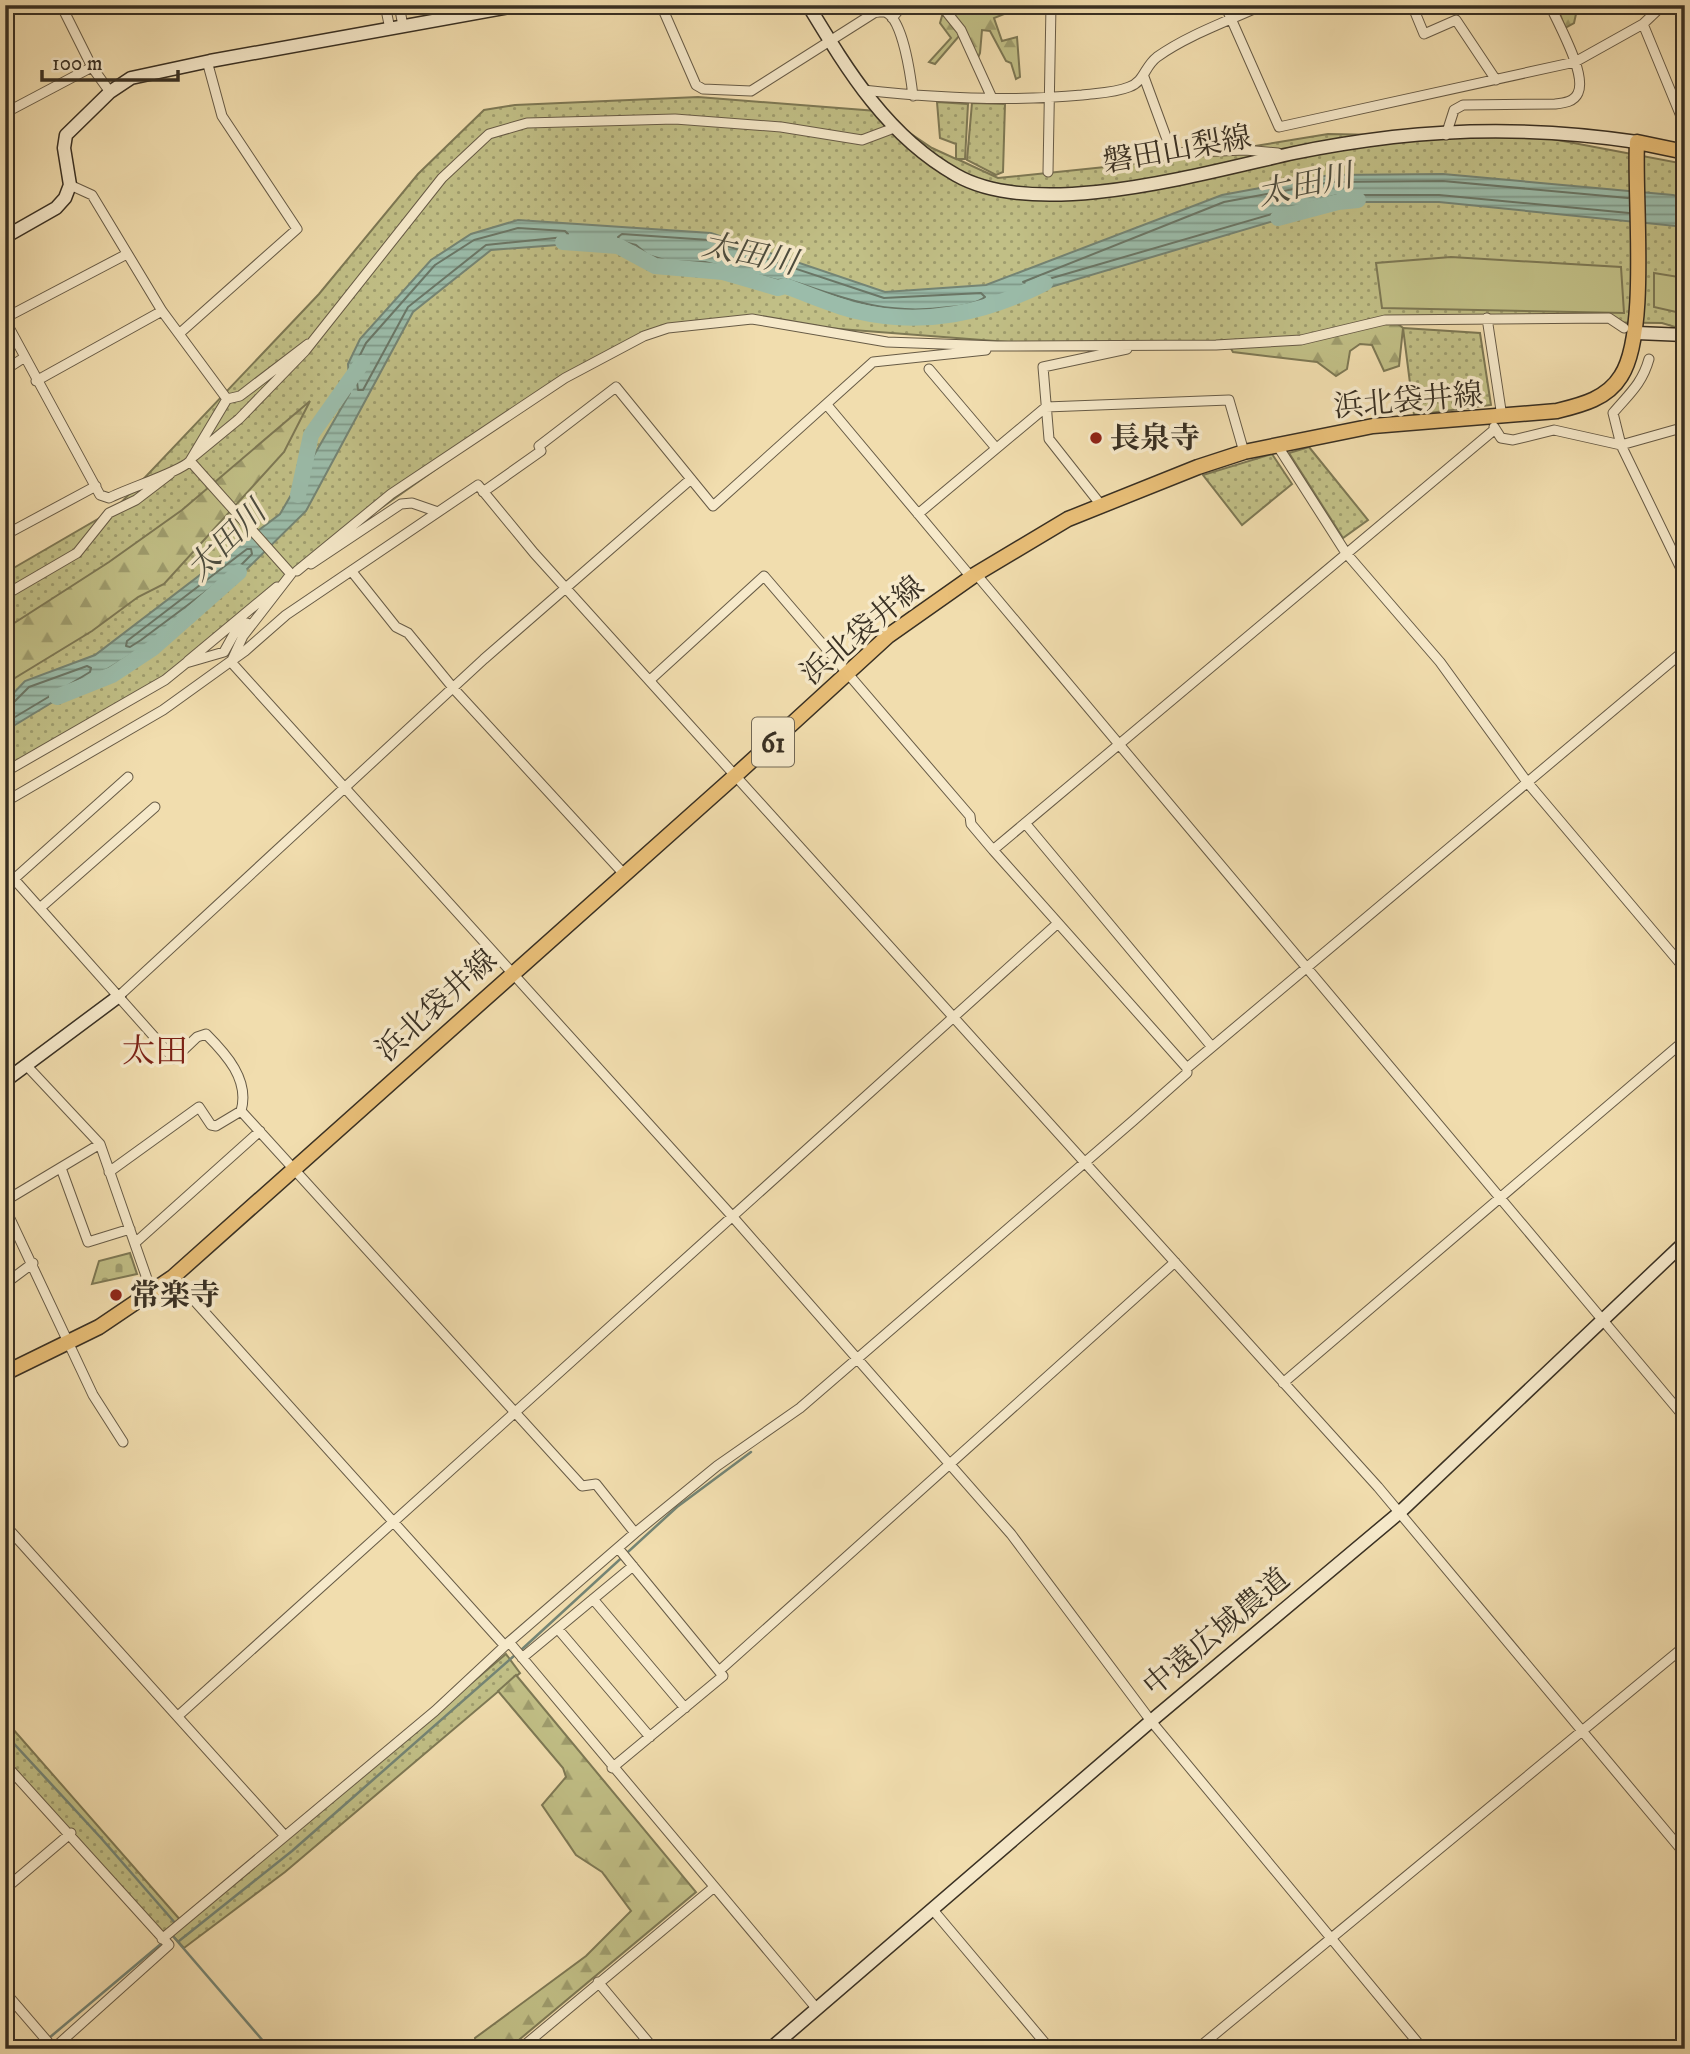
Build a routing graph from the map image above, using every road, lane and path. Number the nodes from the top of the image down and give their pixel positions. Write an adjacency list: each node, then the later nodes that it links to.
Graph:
1 (61, 5): 23 (street)
2 (385, 5): 19 (street)
3 (399, 5): 19 (street)
4 (521, 5): 15 (street)
5 (661, 5): 20 (street)
6 (808, 5): 20 (street, 磐田山梨線)
7 (903, 5): 16 (street)
8 (941, 5): 29 (street)
9 (1051, 5): 30 (street)
10 (1225, 5): 17 (street)
11 (1262, 5): 17 (street)
12 (1412, 5): 25 (street)
13 (1550, 5): 22 (street)
14 (1664, 5): 18 (street)
15 (450, 11): 19 (street)
16 (892, 18): 20 (street); 28 (street)
17 (1231, 20): 24 (street); 25 (street)
18 (1643, 24): 22 (street); 32 (street)
19 (397, 27): 21 (street)
20 (829, 40): 26 (street, 磐田山梨線)
21 (207, 61): 27 (street); 46 (street)
22 (1575, 62): 25 (street); 34 (street)
23 (92, 66): 27 (street); 31 (street)
24 (1144, 77): 30 (street); 37 (street)
25 (1496, 80)
26 (862, 90): 28 (street); 33 (street, 磐田山梨線)
27 (110, 92): 39 (street)
28 (913, 96): 29 (street)
29 (992, 98): 30 (street)
30 (1050, 98): 38 (street)
31 (5, 113)
32 (1685, 126)
33 (894, 128): 37 (street, 磐田山梨線); 48 (street)
34 (1446, 135): 35 (street, 磐田山梨線); 37 (street, 磐田山梨線)
35 (1636, 150): 36 (main road); 45 (main road, 浜北袋井線 / 61)
36 (1685, 152)
37 (1291, 154)
38 (1048, 172)
39 (70, 185): 40 (street); 41 (street)
40 (5, 237)
41 (127, 254): 42 (street); 44 (street)
42 (162, 310): 46 (street); 55 (street)
43 (1487, 318): 45 (street); 49 (street); 59 (street)
44 (5, 319): 51 (street)
45 (1632, 326): 47 (street); 59 (main road, 浜北袋井線 / 61)
46 (180, 333): 56 (street)
47 (1685, 335)
48 (313, 341): 56 (street); 65 (street)
49 (1146, 345): 50 (street); 58 (street)
50 (998, 346): 57 (street); 76 (street)
51 (24, 357): 54 (street); 55 (street)
52 (1649, 359): 62 (street)
53 (929, 369): 63 (street)
54 (5, 370)
55 (36, 381): 68 (street)
56 (227, 399): 65 (street)
57 (827, 405): 67 (street); 72 (street)
58 (1046, 407): 63 (street); 64 (street); 70 (street)
59 (1497, 422): 61 (main road, 浜北袋井線 / 61); 62 (street); 74 (street)
60 (1685, 427): 62 (street)
61 (1277, 445): 64 (main road, 浜北袋井線 / 61); 74 (street)
62 (1621, 445): 78 (street)
63 (996, 449): 72 (street)
64 (1244, 452): 70 (main road, 浜北袋井線 / 61)
65 (193, 461): 66 (street); 76 (street)
66 (171, 473): 68 (street); 80 (street)
67 (691, 479): 69 (street); 79 (street)
68 (96, 486): 73 (street)
69 (483, 492): 71 (street); 79 (street)
70 (1101, 505): 77 (main road, 浜北袋井線 / 61)
71 (438, 512): 75 (street); 76 (street)
72 (918, 514): 77 (street)
73 (5, 535)
74 (1346, 553): 88 (street); 92 (street)
75 (353, 573): 83 (street); 87 (street)
76 (290, 574): 81 (street); 84 (street)
77 (973, 576): 85 (main road, 浜北袋井線 / 61); 88 (street)
78 (1685, 577)
79 (568, 588): 86 (street); 87 (street)
80 (5, 596)
81 (267, 606): 83 (street); 84 (street)
82 (1685, 650): 92 (street)
83 (231, 662): 93 (street); 94 (street)
84 (186, 663): 89 (street)
85 (848, 673): 86 (street); 90 (main road, 浜北袋井線 / 61); 97 (street)
86 (650, 680): 90 (street)
87 (454, 689): 93 (street); 99 (street)
88 (1119, 744): 96 (street); 103 (street)
89 (5, 772)
90 (736, 775): 99 (main road, 浜北袋井線 / 61); 107 (street)
91 (128, 777): 100 (street)
92 (1527, 782): 103 (street); 104 (street)
93 (344, 788): 105 (street); 106 (street)
94 (5, 802)
95 (155, 807): 101 (street)
96 (1025, 823): 97 (street); 109 (street)
97 (993, 850): 102 (street)
98 (5, 869): 100 (street)
99 (623, 873): 105 (main road, 浜北袋井線 / 61)
100 (14, 879): 101 (street)
101 (40, 908): 106 (street)
102 (1058, 923): 107 (street); 111 (street)
103 (1308, 968): 109 (street); 120 (street)
104 (1685, 969)
105 (511, 973): 118 (main road, 浜北袋井線 / 61); 123 (street)
106 (119, 996): 110 (street); 113 (street)
107 (954, 1017): 116 (street); 123 (street)
108 (1685, 1040): 120 (street)
109 (1212, 1047): 111 (street)
110 (26, 1065): 112 (street); 115 (street)
111 (1186, 1068): 116 (street)
112 (5, 1081)
113 (241, 1111): 114 (street); 119 (street)
114 (260, 1131): 118 (street); 126 (street)
115 (100, 1144): 117 (street); 119 (street)
116 (1084, 1160): 127 (street); 134 (street)
117 (61, 1168): 121 (street); 124 (street)
118 (293, 1169): 129 (main road, 浜北袋井線 / 61); 137 (street)
119 (109, 1172): 124 (street)
120 (1499, 1196): 132 (street); 136 (street)
121 (5, 1201)
122 (5, 1208): 128 (street)
123 (732, 1216): 134 (street); 137 (street)
124 (130, 1229): 126 (street)
125 (1685, 1242): 132 (street, 中遠広域農道)
126 (135, 1243): 131 (street)
127 (1174, 1262): 136 (street); 140 (street)
128 (33, 1263): 130 (street); 133 (street)
129 (173, 1277): 131 (main road, 浜北袋井線 / 61); 142 (street)
130 (5, 1284)
131 (152, 1293): 133 (main road, 浜北袋井線 / 61)
132 (1602, 1321): 138 (street); 141 (street, 中遠広域農道)
133 (69, 1341): 135 (main road, 浜北袋井線 / 61); 139 (street)
134 (856, 1359): 140 (street); 144 (street)
135 (5, 1373)
136 (1283, 1383): 141 (street)
137 (515, 1413): 142 (street); 144 (street)
138 (1685, 1418)
139 (123, 1442)
140 (950, 1464): 153 (street); 156 (street)
141 (1399, 1513): 156 (street, 中遠広域農道); 157 (street)
142 (392, 1522): 149 (street); 155 (street)
143 (5, 1525): 155 (street)
144 (635, 1532): 145 (street)
145 (618, 1548): 146 (street); 149 (street)
146 (633, 1566): 147 (street); 153 (street)
147 (593, 1600): 148 (street); 154 (street)
148 (558, 1629): 151 (street); 158 (street)
149 (507, 1644): 151 (street); 162 (street)
150 (1681, 1649): 152 (street); 157 (street)
151 (522, 1658): 160 (street)
152 (1685, 1660)
153 (719, 1671): 154 (street)
154 (685, 1708): 158 (street)
155 (178, 1716): 162 (street)
156 (1151, 1720): 166 (street, 中遠広域農道); 167 (street)
157 (1581, 1733): 163 (street); 167 (street)
158 (650, 1737): 160 (street)
159 (5, 1764): 161 (street)
160 (612, 1768): 164 (street)
161 (71, 1833): 165 (street); 168 (street)
162 (285, 1836): 168 (street)
163 (1685, 1854)
164 (713, 1888): 169 (street); 171 (street)
165 (5, 1889)
166 (933, 1910): 171 (street, 中遠広域農道); 176 (street)
167 (1330, 1936): 177 (street); 178 (street)
168 (162, 1939): 172 (street)
169 (598, 1982): 173 (street); 174 (street)
170 (5, 1992): 172 (street)
171 (817, 2009): 175 (street, 中遠広域農道)
172 (53, 2049)
173 (520, 2049)
174 (654, 2049)
175 (770, 2049)
176 (1050, 2049)
177 (1197, 2049)
178 (1423, 2049)

